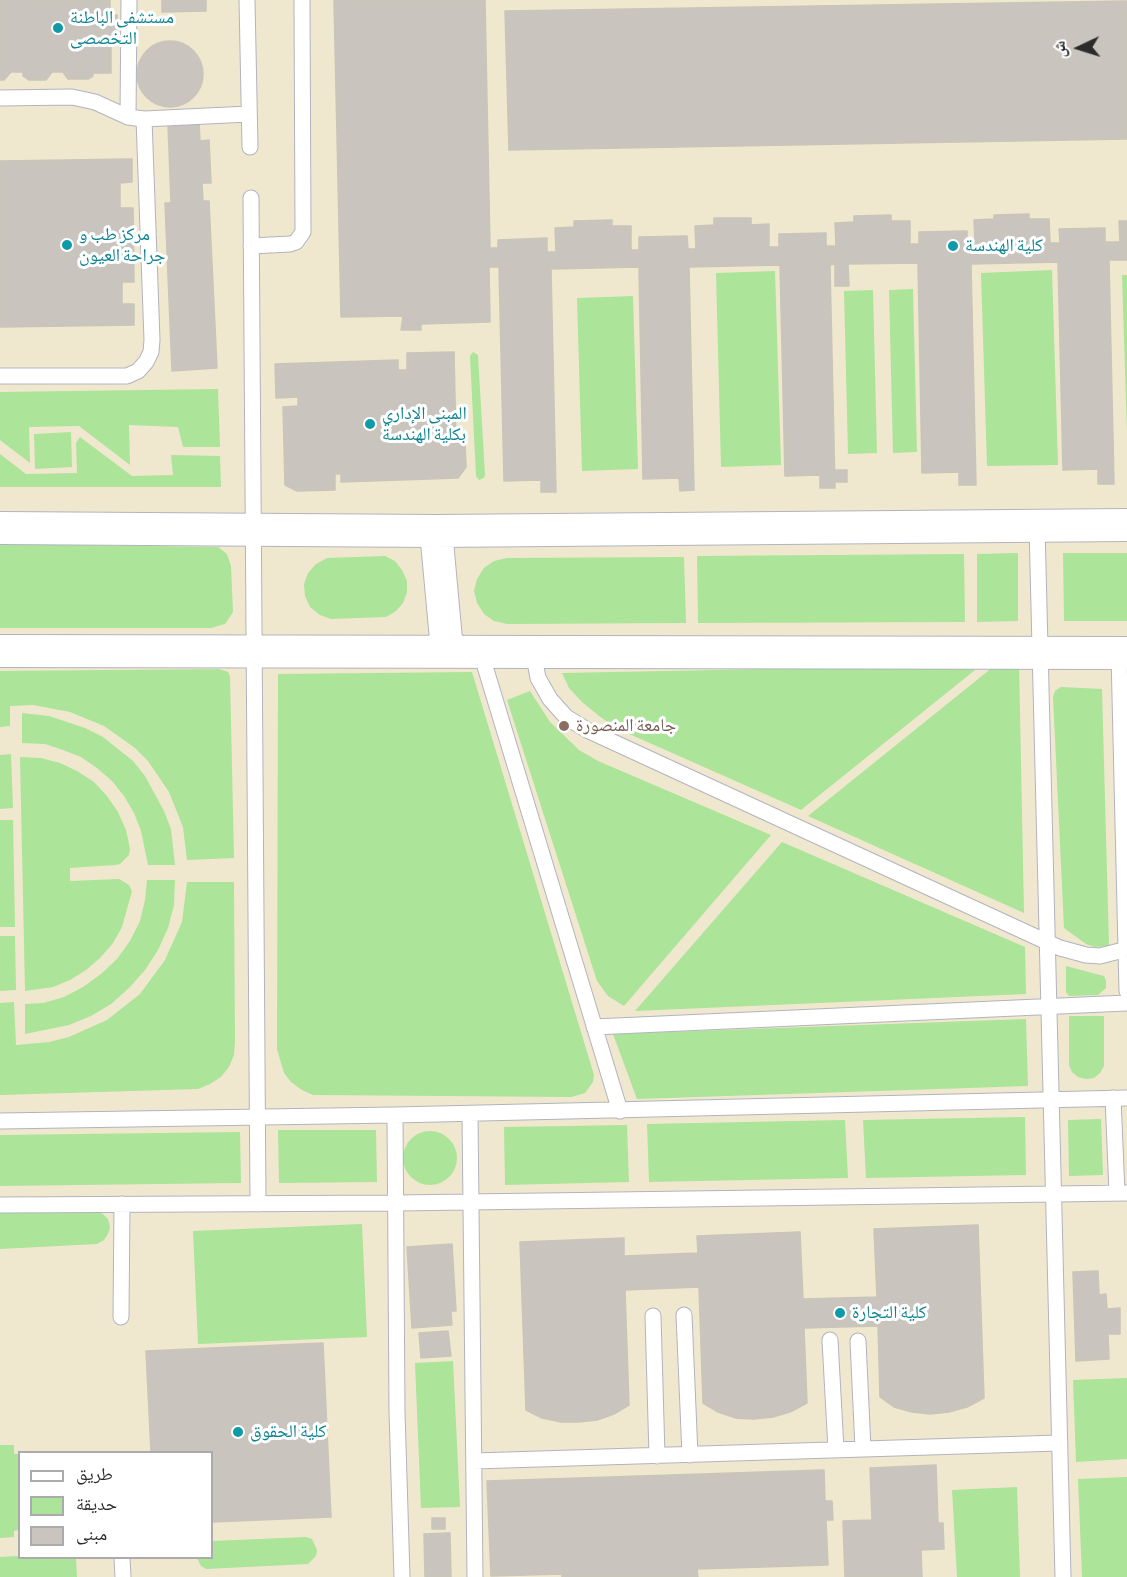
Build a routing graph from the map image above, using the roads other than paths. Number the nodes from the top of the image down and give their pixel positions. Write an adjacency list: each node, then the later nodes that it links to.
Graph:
1 (129, 0): 6 (lane)
2 (247, 0): 5 (lane)
3 (302, 0): 9 (lane)
4 (0, 98): 6 (lane)
5 (249, 114): 6 (lane); 7 (lane)
6 (136, 118): 10 (lane)
7 (250, 147)
8 (251, 198): 9 (lane)
9 (251, 246): 14 (lane)
10 (0, 376)
11 (1127, 525): 12 (street)
12 (1037, 526): 15 (street); 21 (lane)
13 (0, 528): 14 (street)
14 (253, 530): 15 (street); 16 (lane)
15 (436, 531): 17 (street)
16 (254, 650): 17 (street); 19 (street); 34 (lane)
17 (447, 650): 18 (street)
18 (480, 650): 20 (street); 28 (lane)
19 (0, 651)
20 (533, 651): 21 (street); 23 (lane)
21 (1042, 653): 22 (street); 23 (lane)
22 (1123, 653): 24 (lane)
23 (1048, 942): 24 (lane); 27 (lane)
24 (1126, 949): 25 (lane)
25 (1127, 991)
26 (1127, 1003): 27 (lane)
27 (1048, 1007): 28 (lane); 30 (lane)
28 (594, 1027): 31 (lane)
29 (1120, 1098): 30 (lane); 37 (lane)
30 (1051, 1100): 31 (lane); 36 (lane)
31 (620, 1111): 32 (lane)
32 (470, 1114): 33 (lane); 38 (lane)
33 (395, 1115): 34 (lane); 39 (lane)
34 (258, 1117): 35 (lane); 41 (lane)
35 (0, 1121)
36 (1053, 1193): 37 (lane); 38 (lane); 48 (lane)
37 (1122, 1193)
38 (471, 1202): 39 (lane); 53 (lane)
39 (396, 1203): 41 (lane); 56 (lane)
40 (122, 1204): 41 (lane); 42 (lane); 45 (lane)
41 (258, 1204)
42 (0, 1205)
43 (684, 1315): 51 (lane)
44 (653, 1316): 52 (lane)
45 (121, 1317)
46 (830, 1340): 50 (lane)
47 (858, 1341): 49 (lane)
48 (1059, 1443): 49 (lane); 58 (lane)
49 (863, 1449): 50 (lane)
50 (836, 1450): 51 (lane)
51 (690, 1455): 52 (lane)
52 (657, 1456): 53 (lane)
53 (474, 1461): 57 (lane)
54 (122, 1559): 55 (lane)
55 (123, 1577)
56 (402, 1577)
57 (475, 1577)
58 (1062, 1577)

